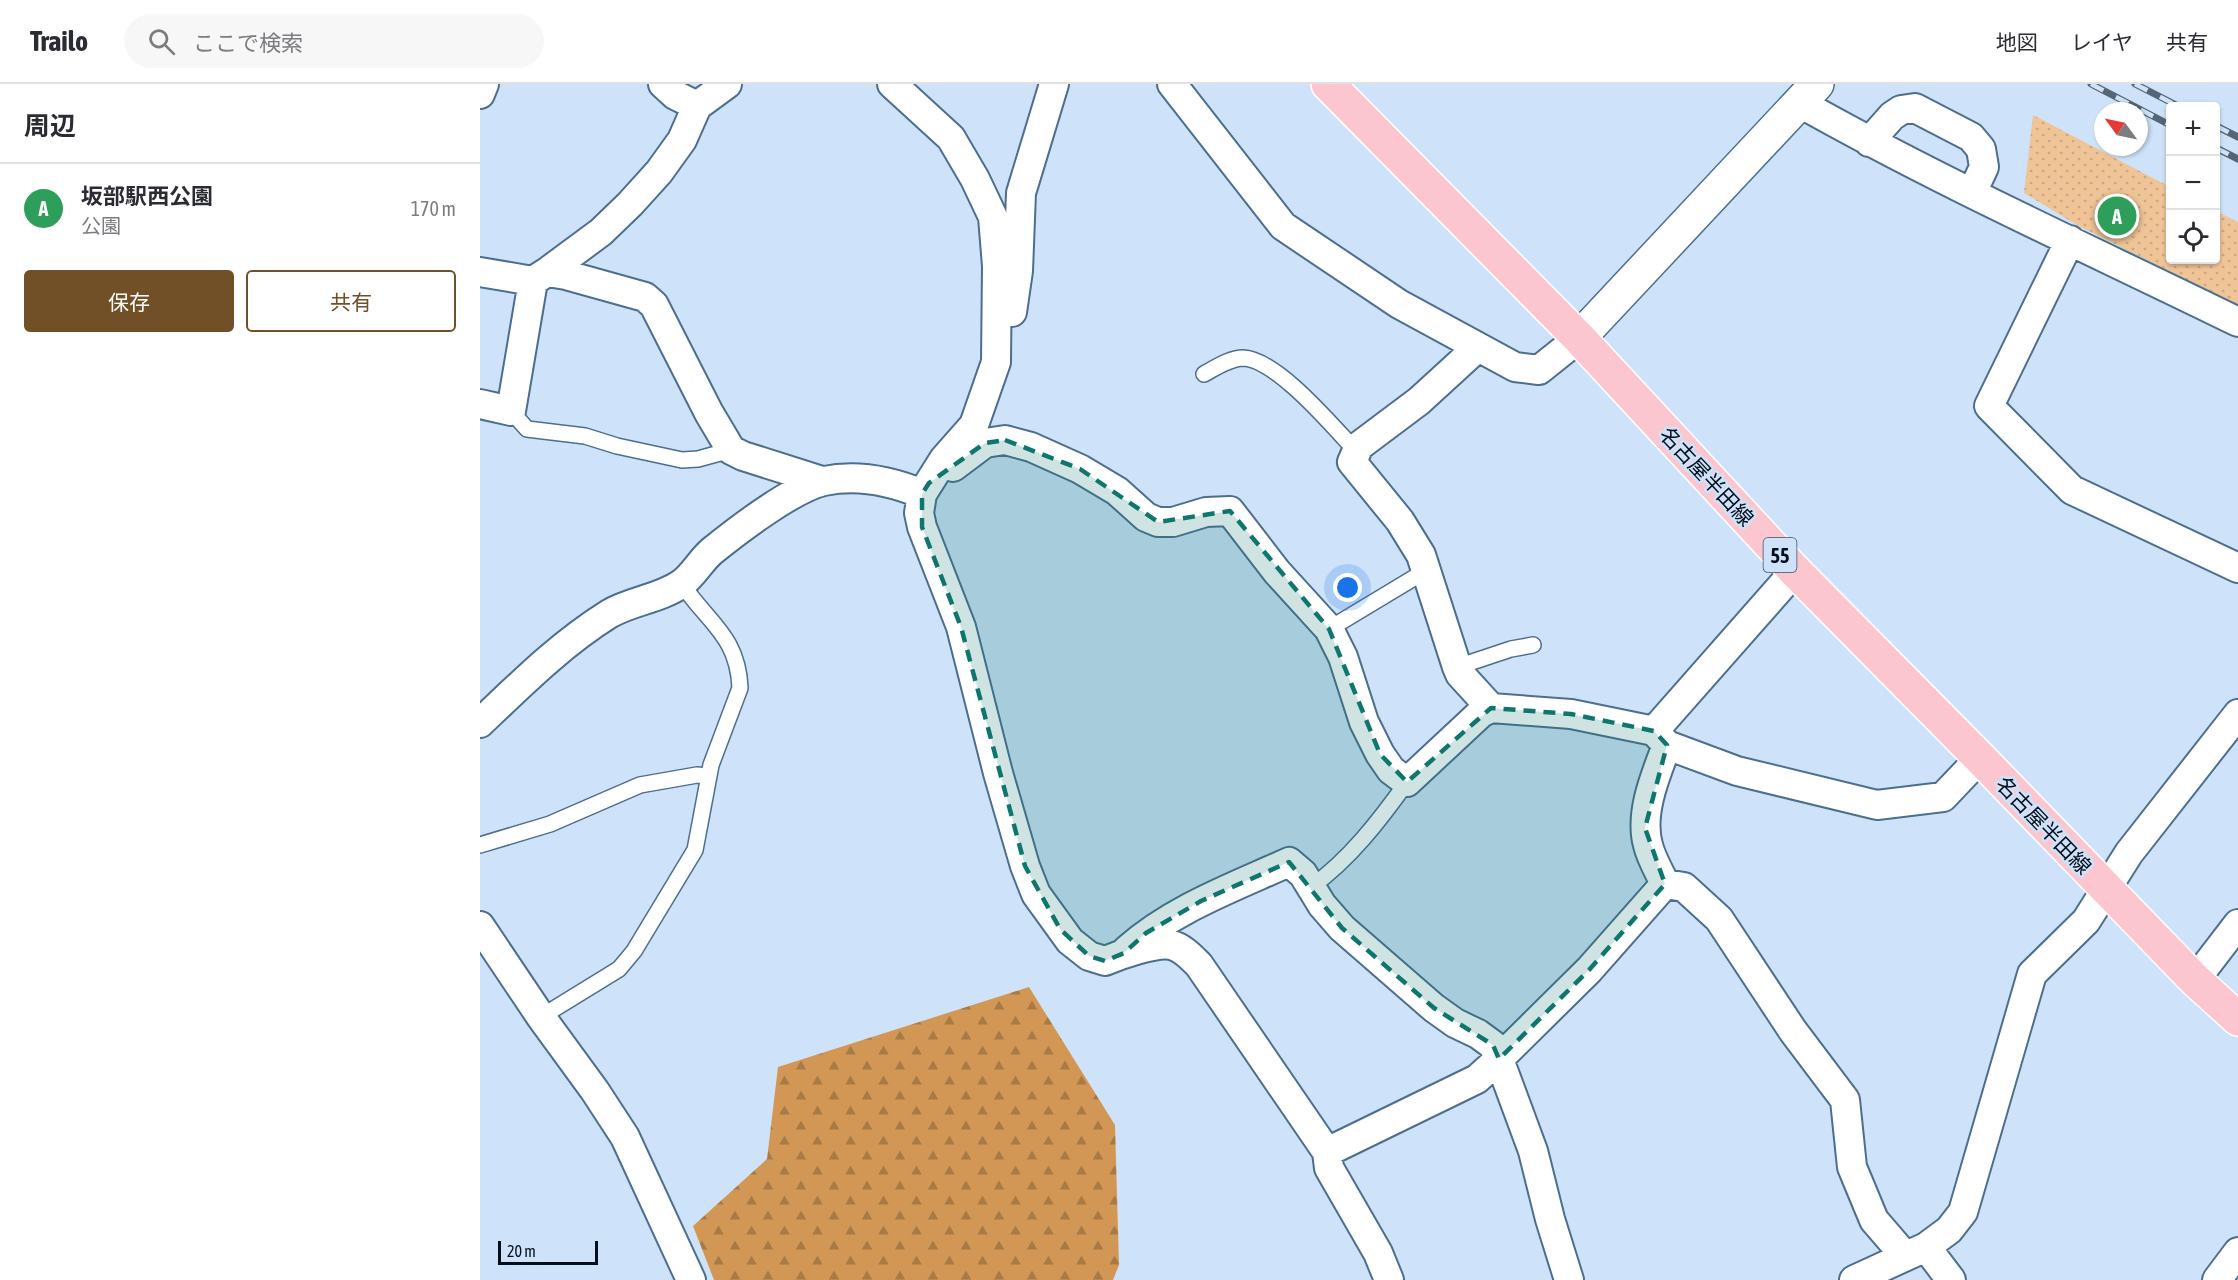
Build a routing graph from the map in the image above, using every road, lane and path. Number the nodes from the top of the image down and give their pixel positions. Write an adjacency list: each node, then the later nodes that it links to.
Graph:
1 (484, 84): 9 (street)
2 (663, 84): 10 (street)
3 (726, 84): 10 (street)
4 (892, 84): 19 (street)
5 (1054, 84): 19 (street)
6 (1172, 84): 18 (street)
7 (1328, 84): 17 (main road, 名古屋半田線 / 55)
8 (1808, 93): 11 (street); 17 (street)
9 (480, 94)
10 (697, 106): 15 (street)
11 (1869, 142): 12 (street); 12 (street)
12 (1972, 194): 13 (street)
13 (2070, 240): 16 (street); 27 (street)
14 (480, 272): 15 (street)
15 (540, 276): 22 (street); 23 (street)
16 (2238, 322)
17 (1579, 338): 18 (street); 28 (main road, 名古屋半田線 / 55)
18 (1478, 347): 24 (street)
19 (996, 362): 26 (street)
20 (1204, 374): 24 (lane)
21 (480, 404): 22 (street)
22 (511, 411): 23 (lane)
23 (731, 450): 25 (street)
24 (1357, 452): 29 (street)
25 (822, 481): 26 (street); 30 (street)
26 (926, 489): 31 (street); 47 (street)
27 (2238, 568)
28 (1795, 572): 37 (street); 38 (main road, 名古屋半田線 / 55)
29 (1426, 573): 31 (lane); 33 (street)
30 (682, 584): 36 (street); 39 (lane)
31 (1329, 629): 40 (street)
32 (1533, 645): 33 (lane)
33 (1457, 667): 34 (street)
34 (1491, 708): 37 (street); 40 (street)
35 (2238, 714): 44 (street)
36 (480, 723)
37 (1660, 738): 38 (street); 42 (street)
38 (1980, 758): 44 (main road, 名古屋半田線 / 55)
39 (709, 776): 41 (lane); 49 (lane)
40 (1407, 782): 43 (lane)
41 (480, 845)
42 (1665, 884): 51 (street); 53 (street)
43 (1311, 886): 47 (street); 51 (street)
44 (2106, 889): 48 (main road, 名古屋半田線 / 55); 53 (street)
45 (2238, 924): 48 (street)
46 (480, 926): 49 (street)
47 (1124, 953): 52 (street)
48 (2195, 980): 50 (main road, 名古屋半田線 / 55)
49 (541, 1017): 55 (street)
50 (2238, 1019)
51 (1499, 1059): 52 (street); 57 (street)
52 (1327, 1152): 56 (street)
53 (1916, 1251): 58 (street); 59 (street)
54 (2238, 1252): 60 (street)
55 (691, 1280)
56 (1389, 1280)
57 (1569, 1280)
58 (1854, 1280)
59 (1951, 1280)
60 (2217, 1280)

